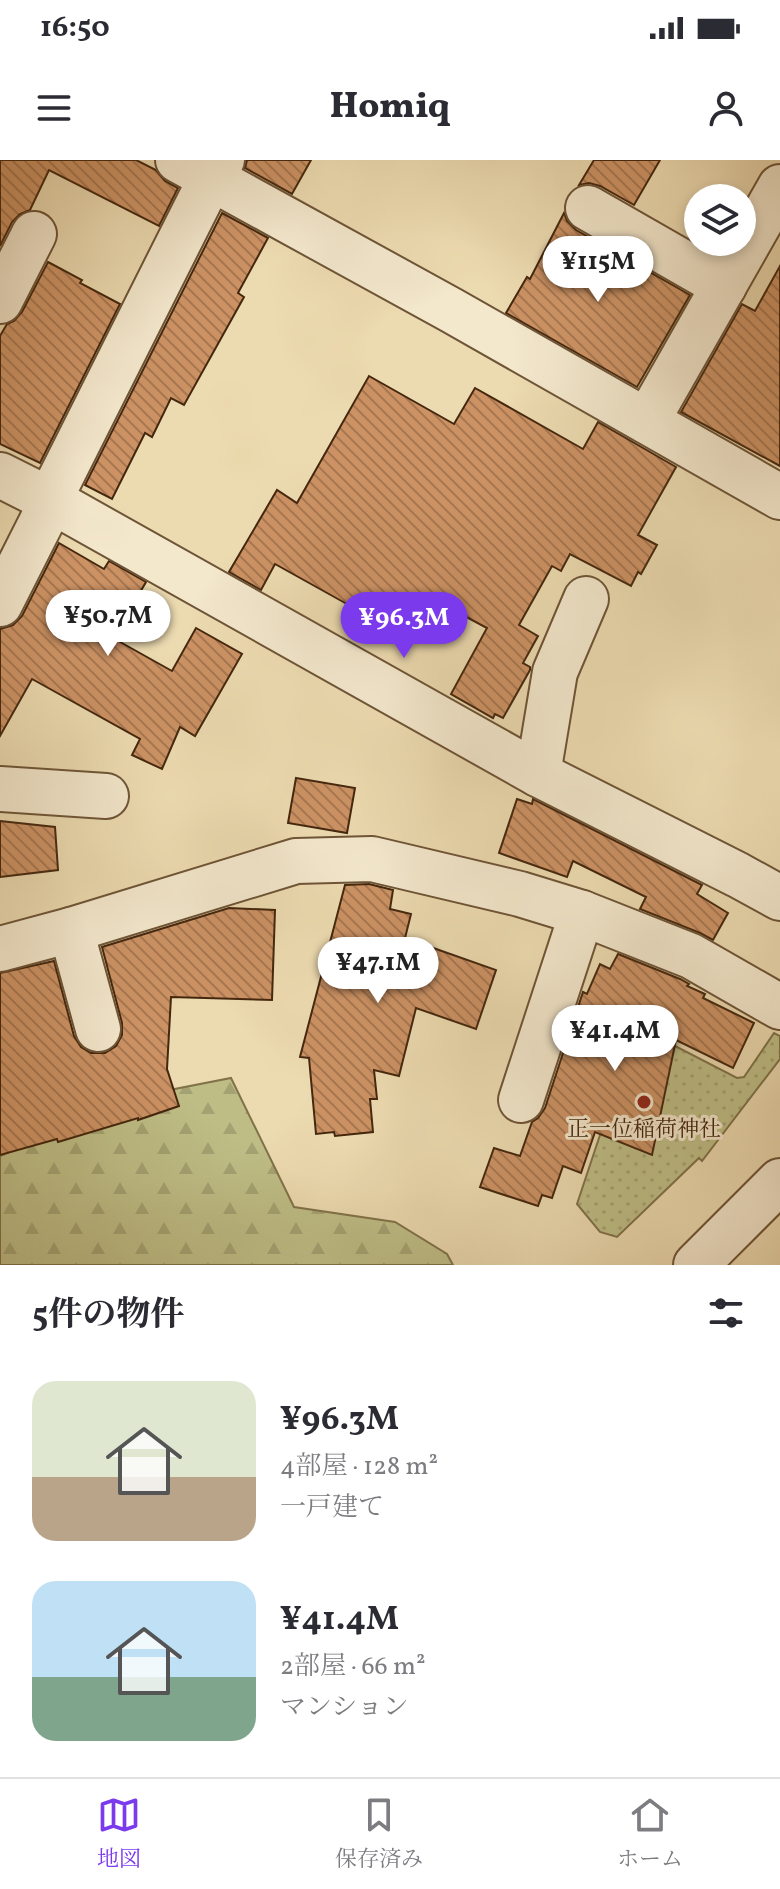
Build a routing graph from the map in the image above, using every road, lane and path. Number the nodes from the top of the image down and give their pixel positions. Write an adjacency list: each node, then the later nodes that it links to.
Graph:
1 (204, 166): 7 (street); 10 (street)
2 (780, 187): 5 (street)
3 (588, 208): 5 (street)
4 (34, 234): 6 (street)
5 (724, 286): 7 (street)
6 (0, 301)
7 (647, 421): 9 (street)
8 (0, 475): 10 (street)
9 (780, 497)
10 (52, 501): 12 (street); 13 (street)
11 (586, 599): 13 (street)
12 (0, 604)
13 (538, 774): 16 (street)
14 (0, 789): 15 (street)
15 (106, 796)
16 (780, 898)
17 (582, 913): 18 (street); 20 (street); 22 (street)
18 (71, 930): 19 (street); 21 (street)
19 (0, 949)
20 (780, 1007)
21 (98, 1029)
22 (521, 1100)
23 (780, 1181): 24 (street)
24 (696, 1265)

